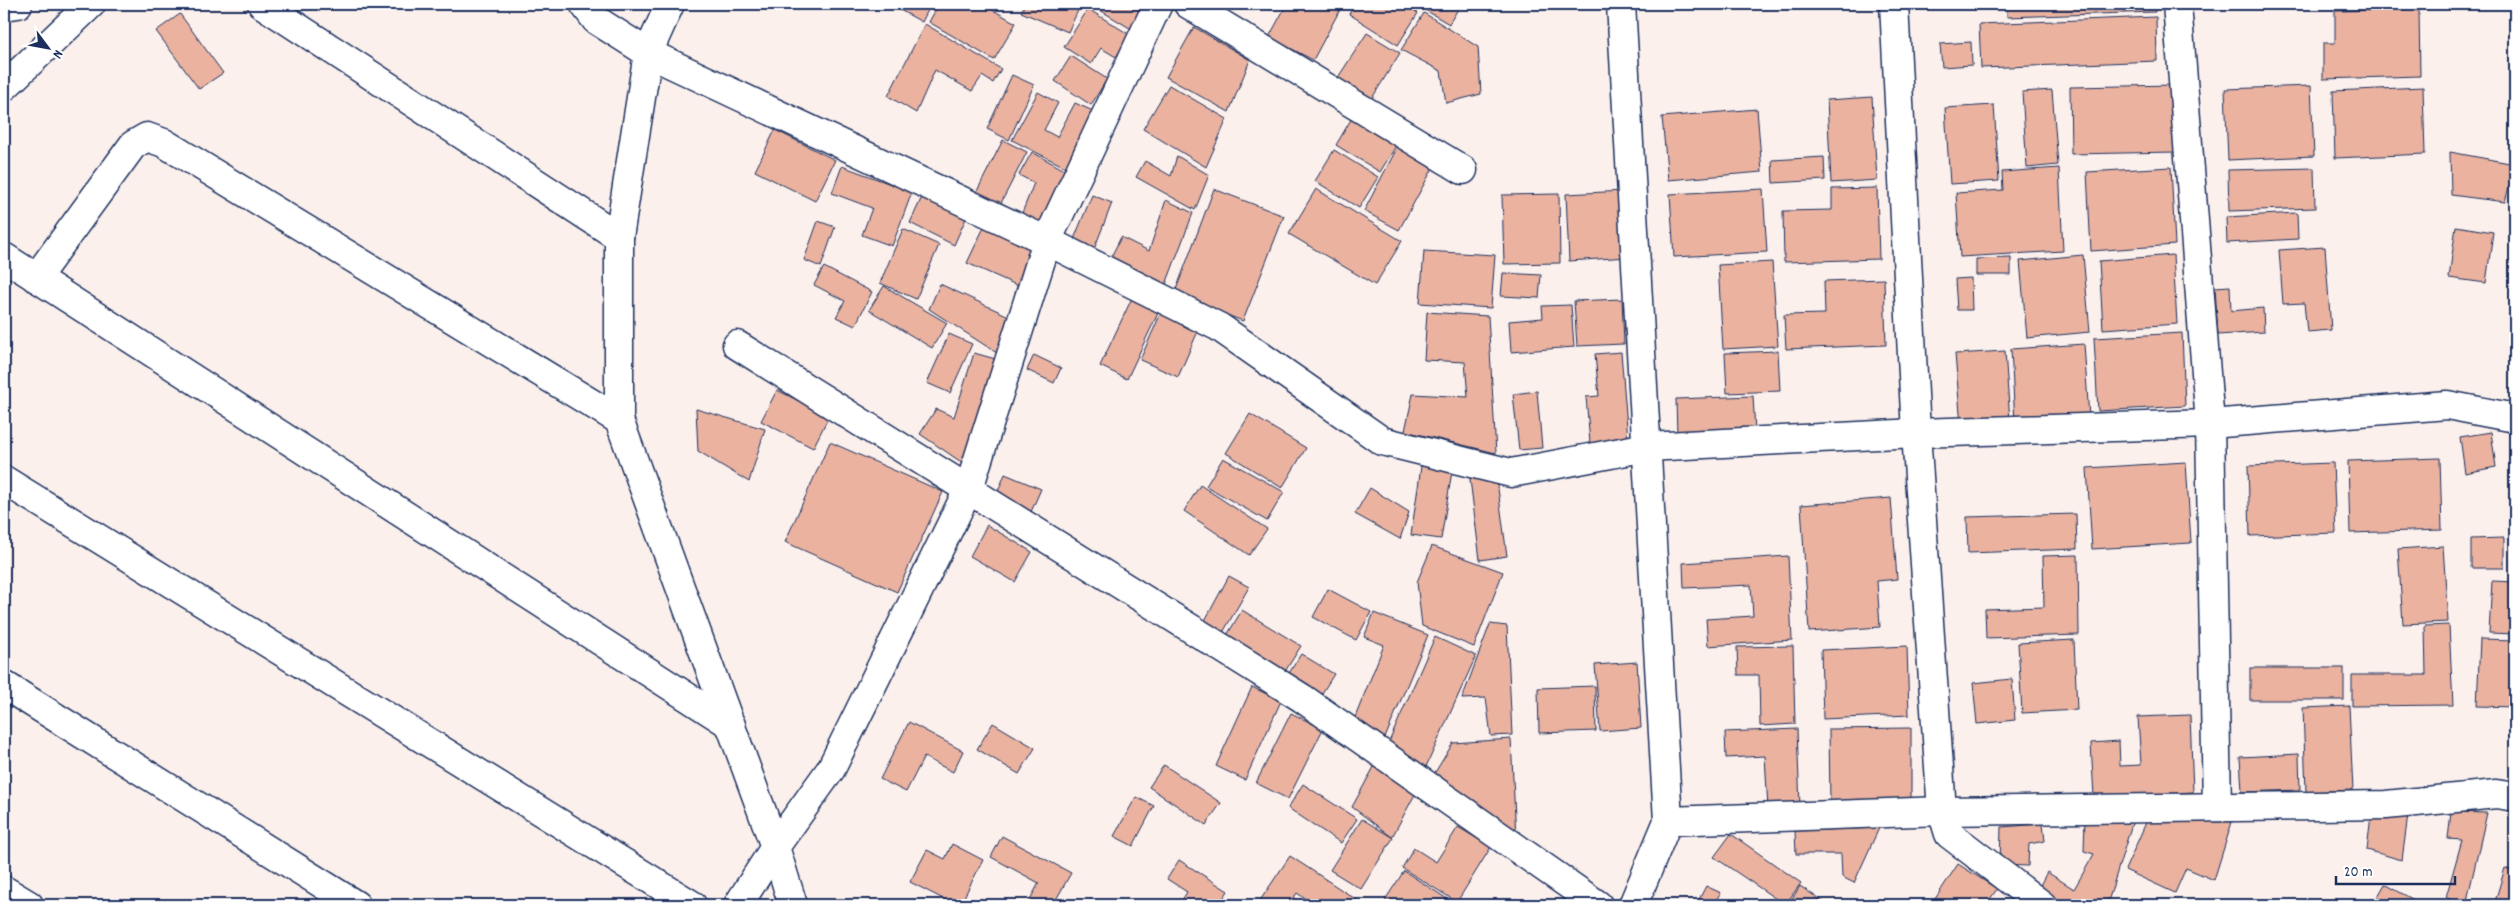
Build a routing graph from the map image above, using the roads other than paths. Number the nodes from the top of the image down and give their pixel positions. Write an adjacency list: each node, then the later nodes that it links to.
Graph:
1 (18, 4): 11 (street)
2 (92, 4): 13 (street)
3 (262, 4): 15 (street)
4 (584, 4): 12 (street)
5 (670, 4): 12 (street)
6 (1158, 4): 16 (street)
7 (1188, 4): 14 (street)
8 (1621, 4): 24 (street)
9 (1894, 4): 23 (street)
10 (2177, 4): 22 (street)
11 (4, 6)
12 (648, 53): 15 (street); 16 (street)
13 (4, 87)
14 (1463, 170)
15 (619, 238): 21 (street)
16 (1047, 241): 24 (street); 26 (street)
17 (4, 256): 18 (street)
18 (36, 278): 21 (street); 28 (street)
19 (737, 346): 26 (street)
20 (2515, 418): 22 (street)
21 (620, 420): 28 (street)
22 (2210, 424): 23 (street); 30 (street)
23 (1916, 433): 24 (street); 31 (street)
24 (1647, 447): 32 (street)
25 (4, 480): 37 (street)
26 (969, 488): 33 (street); 40 (street)
27 (4, 685): 36 (street)
28 (731, 724): 33 (street)
29 (2515, 797): 30 (street)
30 (2217, 807): 31 (street)
31 (1942, 811): 32 (street); 42 (street)
32 (1668, 821): 41 (street)
33 (775, 847): 38 (street); 39 (street)
34 (4, 890): 35 (street)
35 (28, 905)
36 (356, 905)
37 (692, 905)
38 (738, 905)
39 (793, 905)
40 (1598, 905)
41 (1633, 905)
42 (2042, 905)

